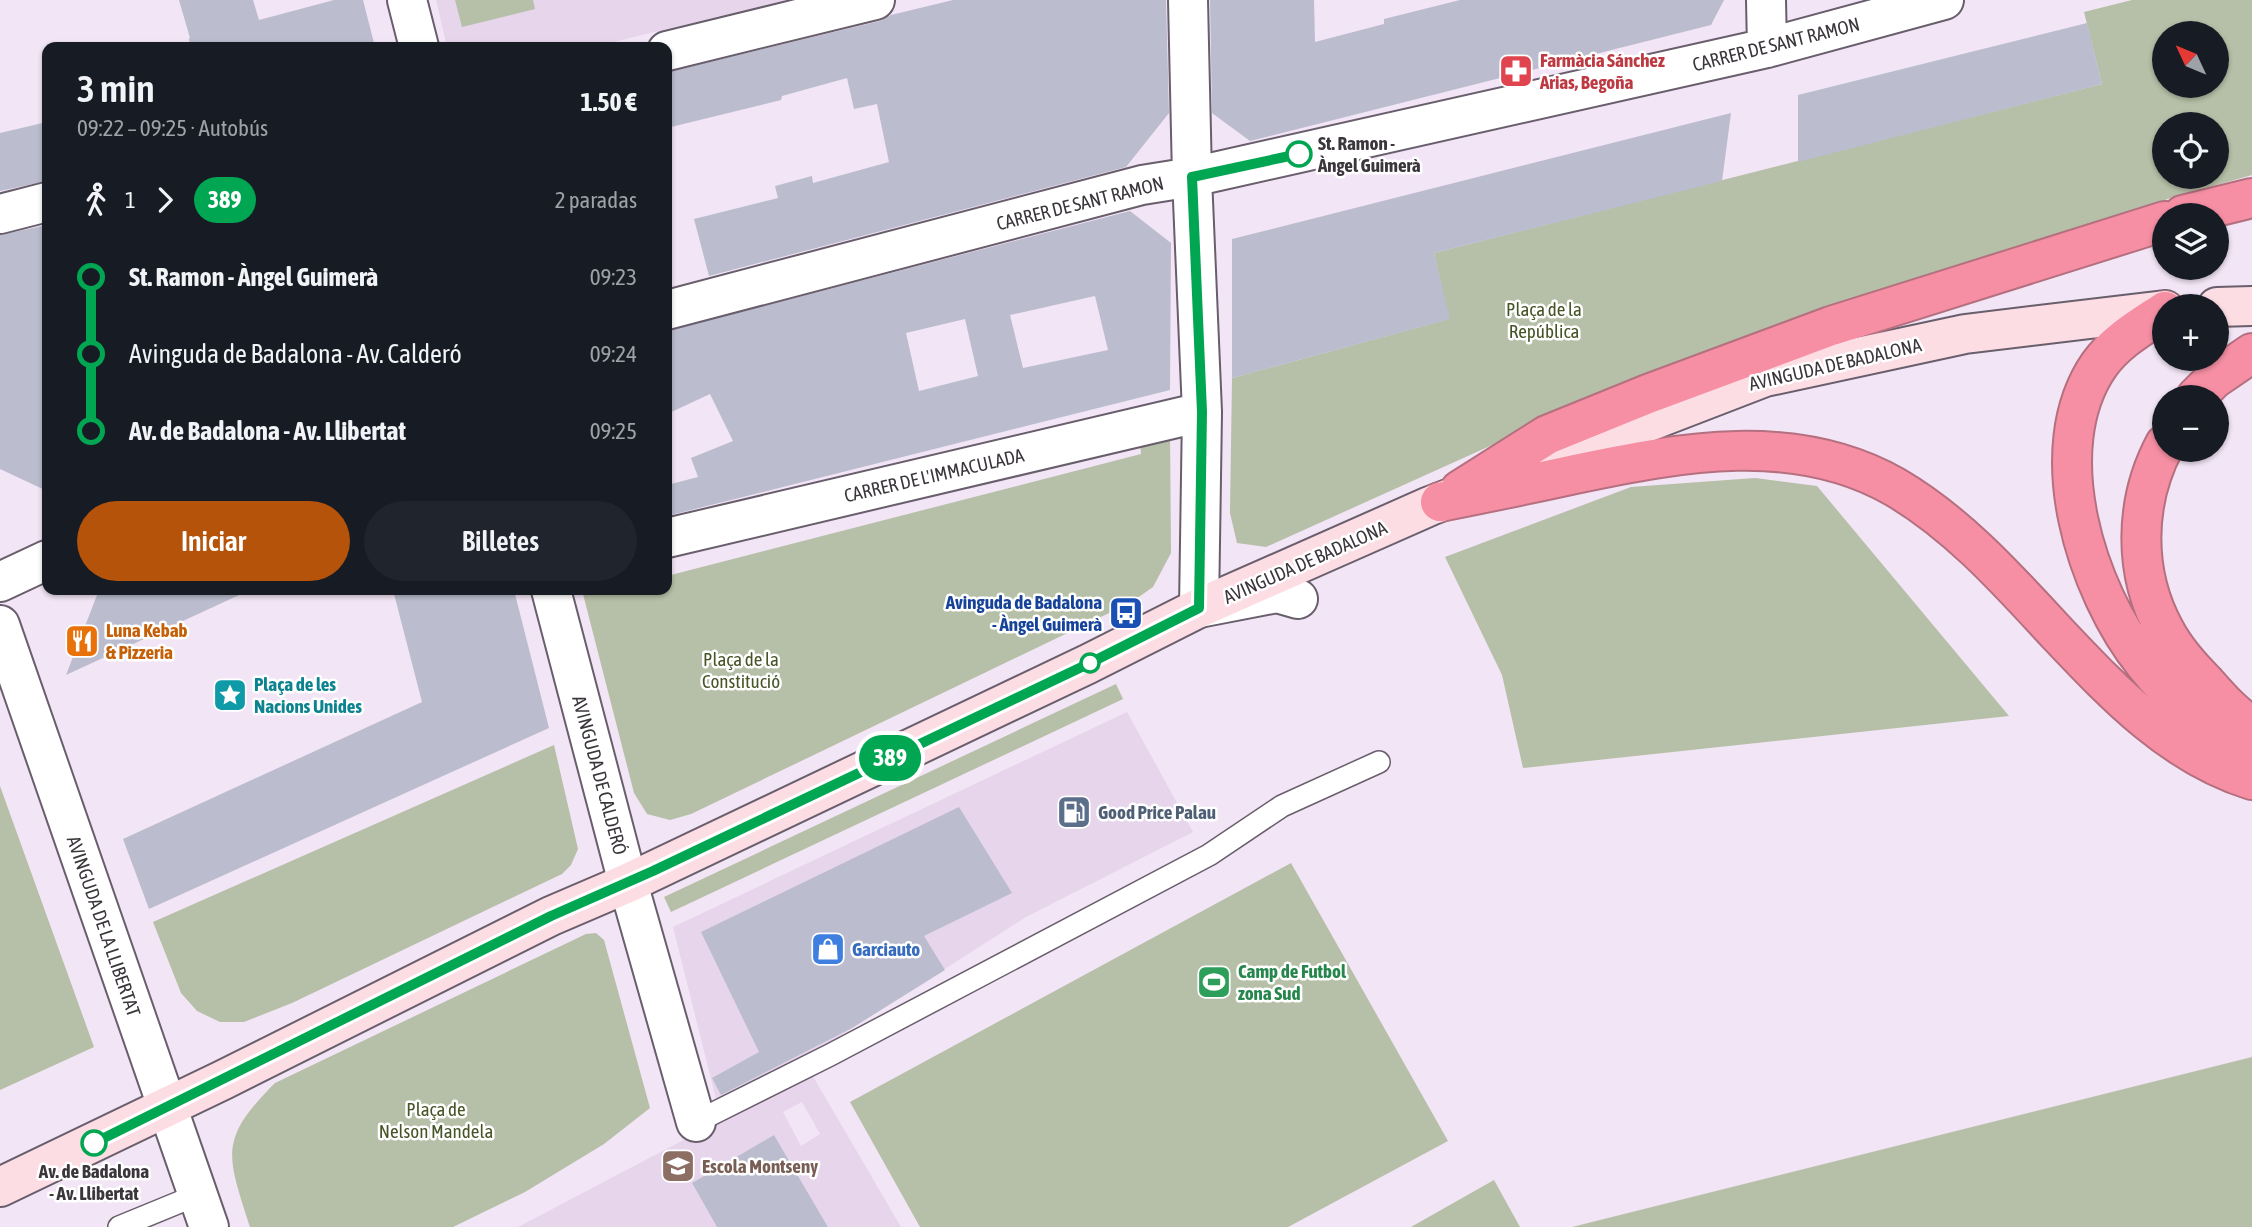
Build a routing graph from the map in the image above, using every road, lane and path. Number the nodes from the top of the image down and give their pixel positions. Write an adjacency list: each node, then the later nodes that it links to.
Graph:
1 (407, 0): 6 (street)
2 (875, 0): 8 (street)
3 (1188, 0): 9 (street)
4 (1766, 0): 7 (street)
5 (1944, 0): 7 (street, CARRER DE SANT RAMON)
6 (418, 42)
7 (1767, 48): 9 (street, CARRER DE SANT RAMON)
8 (672, 50)
9 (1192, 177): 17 (street, CARRER DE SANT RAMON); 22 (street)
10 (2252, 198): 12 (highway)
11 (42, 203): 13 (street)
12 (2229, 204)
13 (0, 214)
14 (2152, 225): 24 (highway)
15 (2252, 306): 16 (street)
16 (2229, 307)
17 (672, 309)
18 (2152, 312): 24 (street, AVINGUDA DE BADALONA)
19 (2152, 319): 33 (highway)
20 (2252, 353): 21 (highway)
21 (2208, 385)
22 (1202, 412): 25 (street, CARRER DE L'IMMACULADA); 30 (street)
23 (2156, 462): 32 (highway)
24 (1440, 502): 30 (street, AVINGUDA DE BADALONA); 35 (highway)
25 (672, 537)
26 (42, 563): 27 (street)
27 (0, 582)
28 (552, 595): 36 (street, AVINGUDA DE CALDERÓ)
29 (1298, 599): 30 (street)
30 (1199, 608): 36 (street, AVINGUDA DE BADALONA)
31 (0, 625): 37 (street, AVINGUDA DE LA LLIBERTAT)
32 (2252, 726)
33 (2252, 750)
34 (1379, 762): 38 (lane)
35 (2252, 780)
36 (628, 883): 37 (street, AVINGUDA DE BADALONA); 38 (street, AVINGUDA DE CALDERÓ)
37 (167, 1107): 39 (street, AVINGUDA DE BADALONA); 40 (street, AVINGUDA DE LA LLIBERTAT)
38 (696, 1122)
39 (0, 1187)
40 (203, 1211): 41 (lane)
41 (119, 1227)

